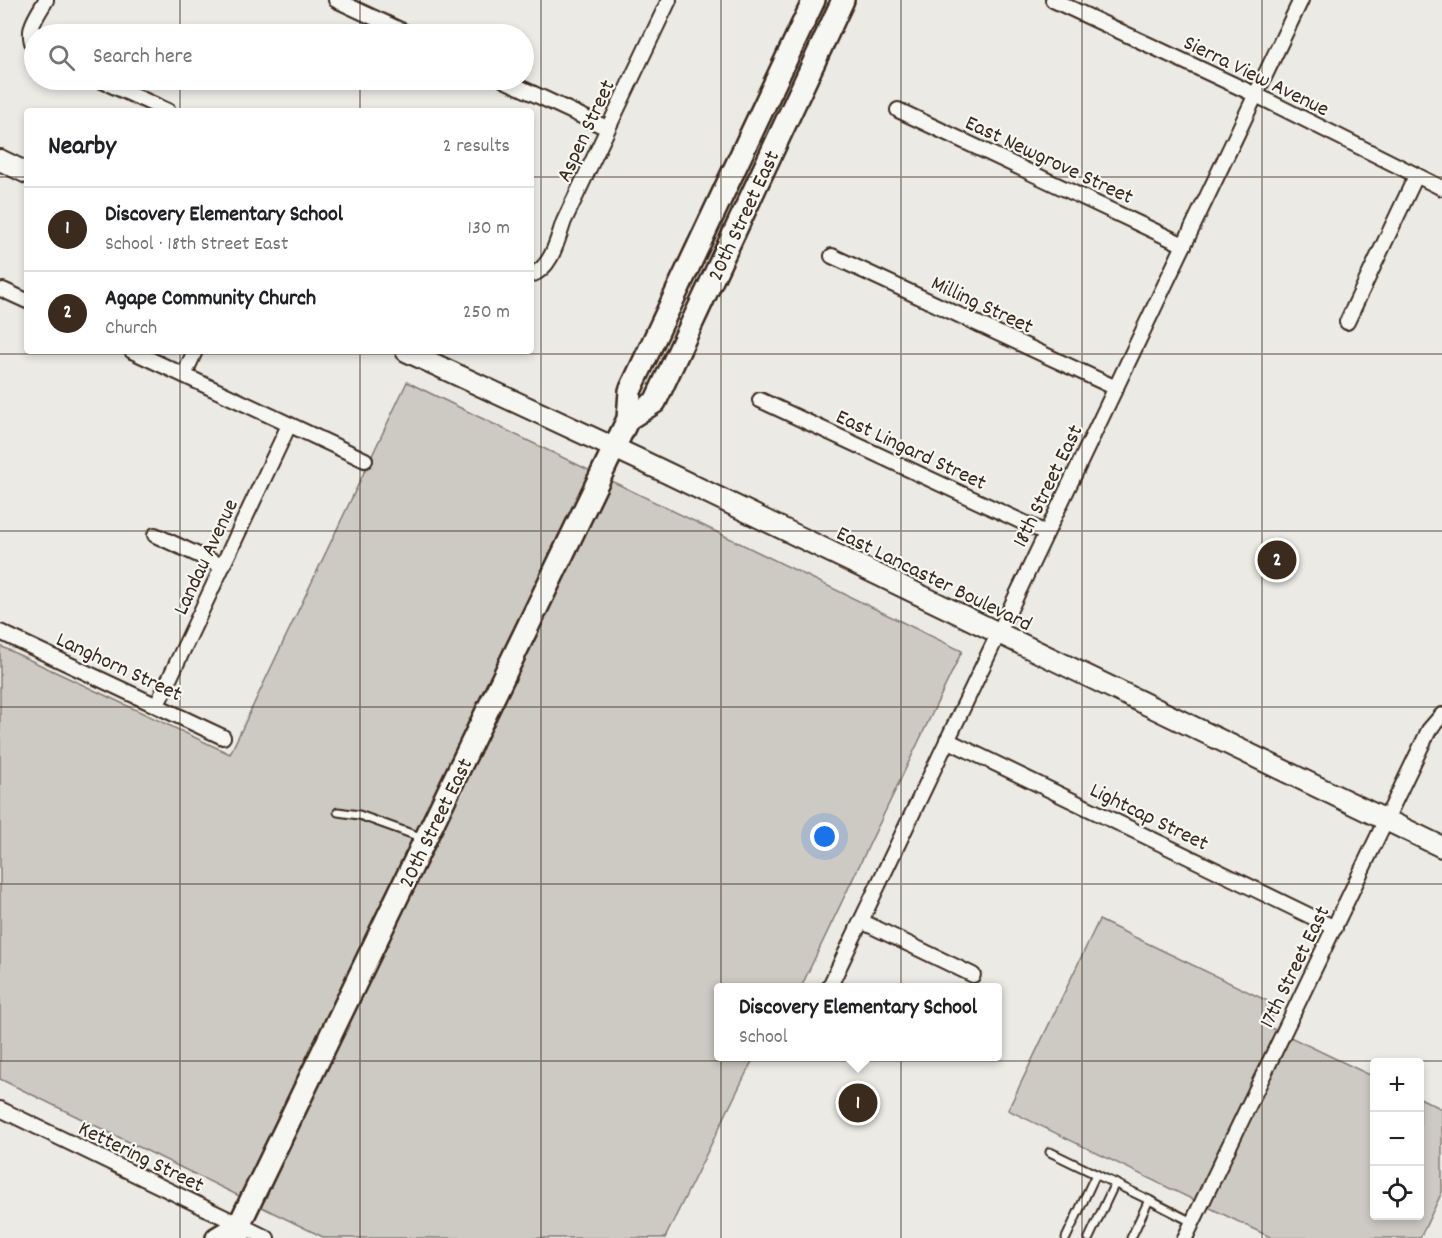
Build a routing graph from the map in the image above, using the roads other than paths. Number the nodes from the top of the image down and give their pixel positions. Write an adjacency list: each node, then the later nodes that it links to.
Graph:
1 (46, 0): 8 (street)
2 (336, 0): 9 (street)
3 (669, 0): 15 (street, Aspen Street)
4 (814, 0): 32 (main road, 20th Street East)
5 (843, 0): 32 (main road, 20th Street East)
6 (1053, 0): 12 (street, Sierra View Avenue)
7 (1300, 0): 12 (street, 18th Street East)
8 (32, 24)
9 (388, 24)
10 (122, 90): 13 (street)
11 (526, 90): 15 (street)
12 (1256, 95): 18 (street, Sierra View Avenue); 20 (street, 18th Street East)
13 (161, 108)
14 (898, 110): 20 (street, East Newgrove Street)
15 (608, 128): 22 (street, Aspen Street)
16 (0, 160): 17 (main road)
17 (24, 172)
18 (1416, 176): 19 (street, Sierra View Avenue); 25 (street)
19 (1442, 188)
20 (1184, 245): 30 (street, 18th Street East)
21 (832, 256): 30 (street, Milling Street)
22 (534, 273)
23 (3, 290): 24 (street)
24 (24, 300)
25 (1347, 322)
26 (138, 354): 29 (street)
27 (194, 354): 29 (street)
28 (412, 354): 34 (main road, East Lancaster Boulevard)
29 (184, 375): 33 (street)
30 (1116, 388): 36 (street, 18th Street East)
31 (760, 400): 36 (street, East Lingard Street)
32 (628, 419): 34 (main road, 20th Street East)
33 (289, 425): 35 (street); 38 (street, Landau Avenue)
34 (614, 448): 40 (main road, East Lancaster Boulevard); 47 (main road, 20th Street East)
35 (364, 460)
36 (1046, 533): 40 (street, 18th Street East)
37 (155, 535): 38 (street)
38 (222, 566): 41 (street, Landau Avenue)
39 (0, 632): 41 (street, Langhorn Street)
40 (998, 635): 44 (street, 18th Street East); 46 (main road, East Lancaster Boulevard)
41 (157, 705): 43 (street, Langhorn Street)
42 (1442, 715): 46 (street, 17th Street East)
43 (222, 737)
44 (947, 740): 49 (street, 18th Street East); 50 (street, Lightcap Street)
45 (339, 812): 47 (lane)
46 (1386, 820): 48 (main road, East Lancaster Boulevard); 50 (street, 17th Street East)
47 (425, 839): 59 (main road, 20th Street East)
48 (1442, 847)
49 (861, 921): 51 (street); 52 (street, 18th Street East)
50 (1335, 928): 58 (street, 17th Street East)
51 (973, 975)
52 (831, 983)
53 (0, 1110): 59 (street, Kettering Street)
54 (1050, 1152): 55 (lane)
55 (1095, 1174): 56 (lane); 62 (lane)
56 (1115, 1184): 57 (lane); 63 (lane)
57 (1149, 1200): 58 (lane); 64 (lane)
58 (1192, 1222): 65 (street, 17th Street East)
59 (239, 1231): 60 (main road); 61 (street, Kettering Street)
60 (217, 1238)
61 (267, 1238)
62 (1065, 1238)
63 (1089, 1238)
64 (1131, 1238)
65 (1185, 1238)

